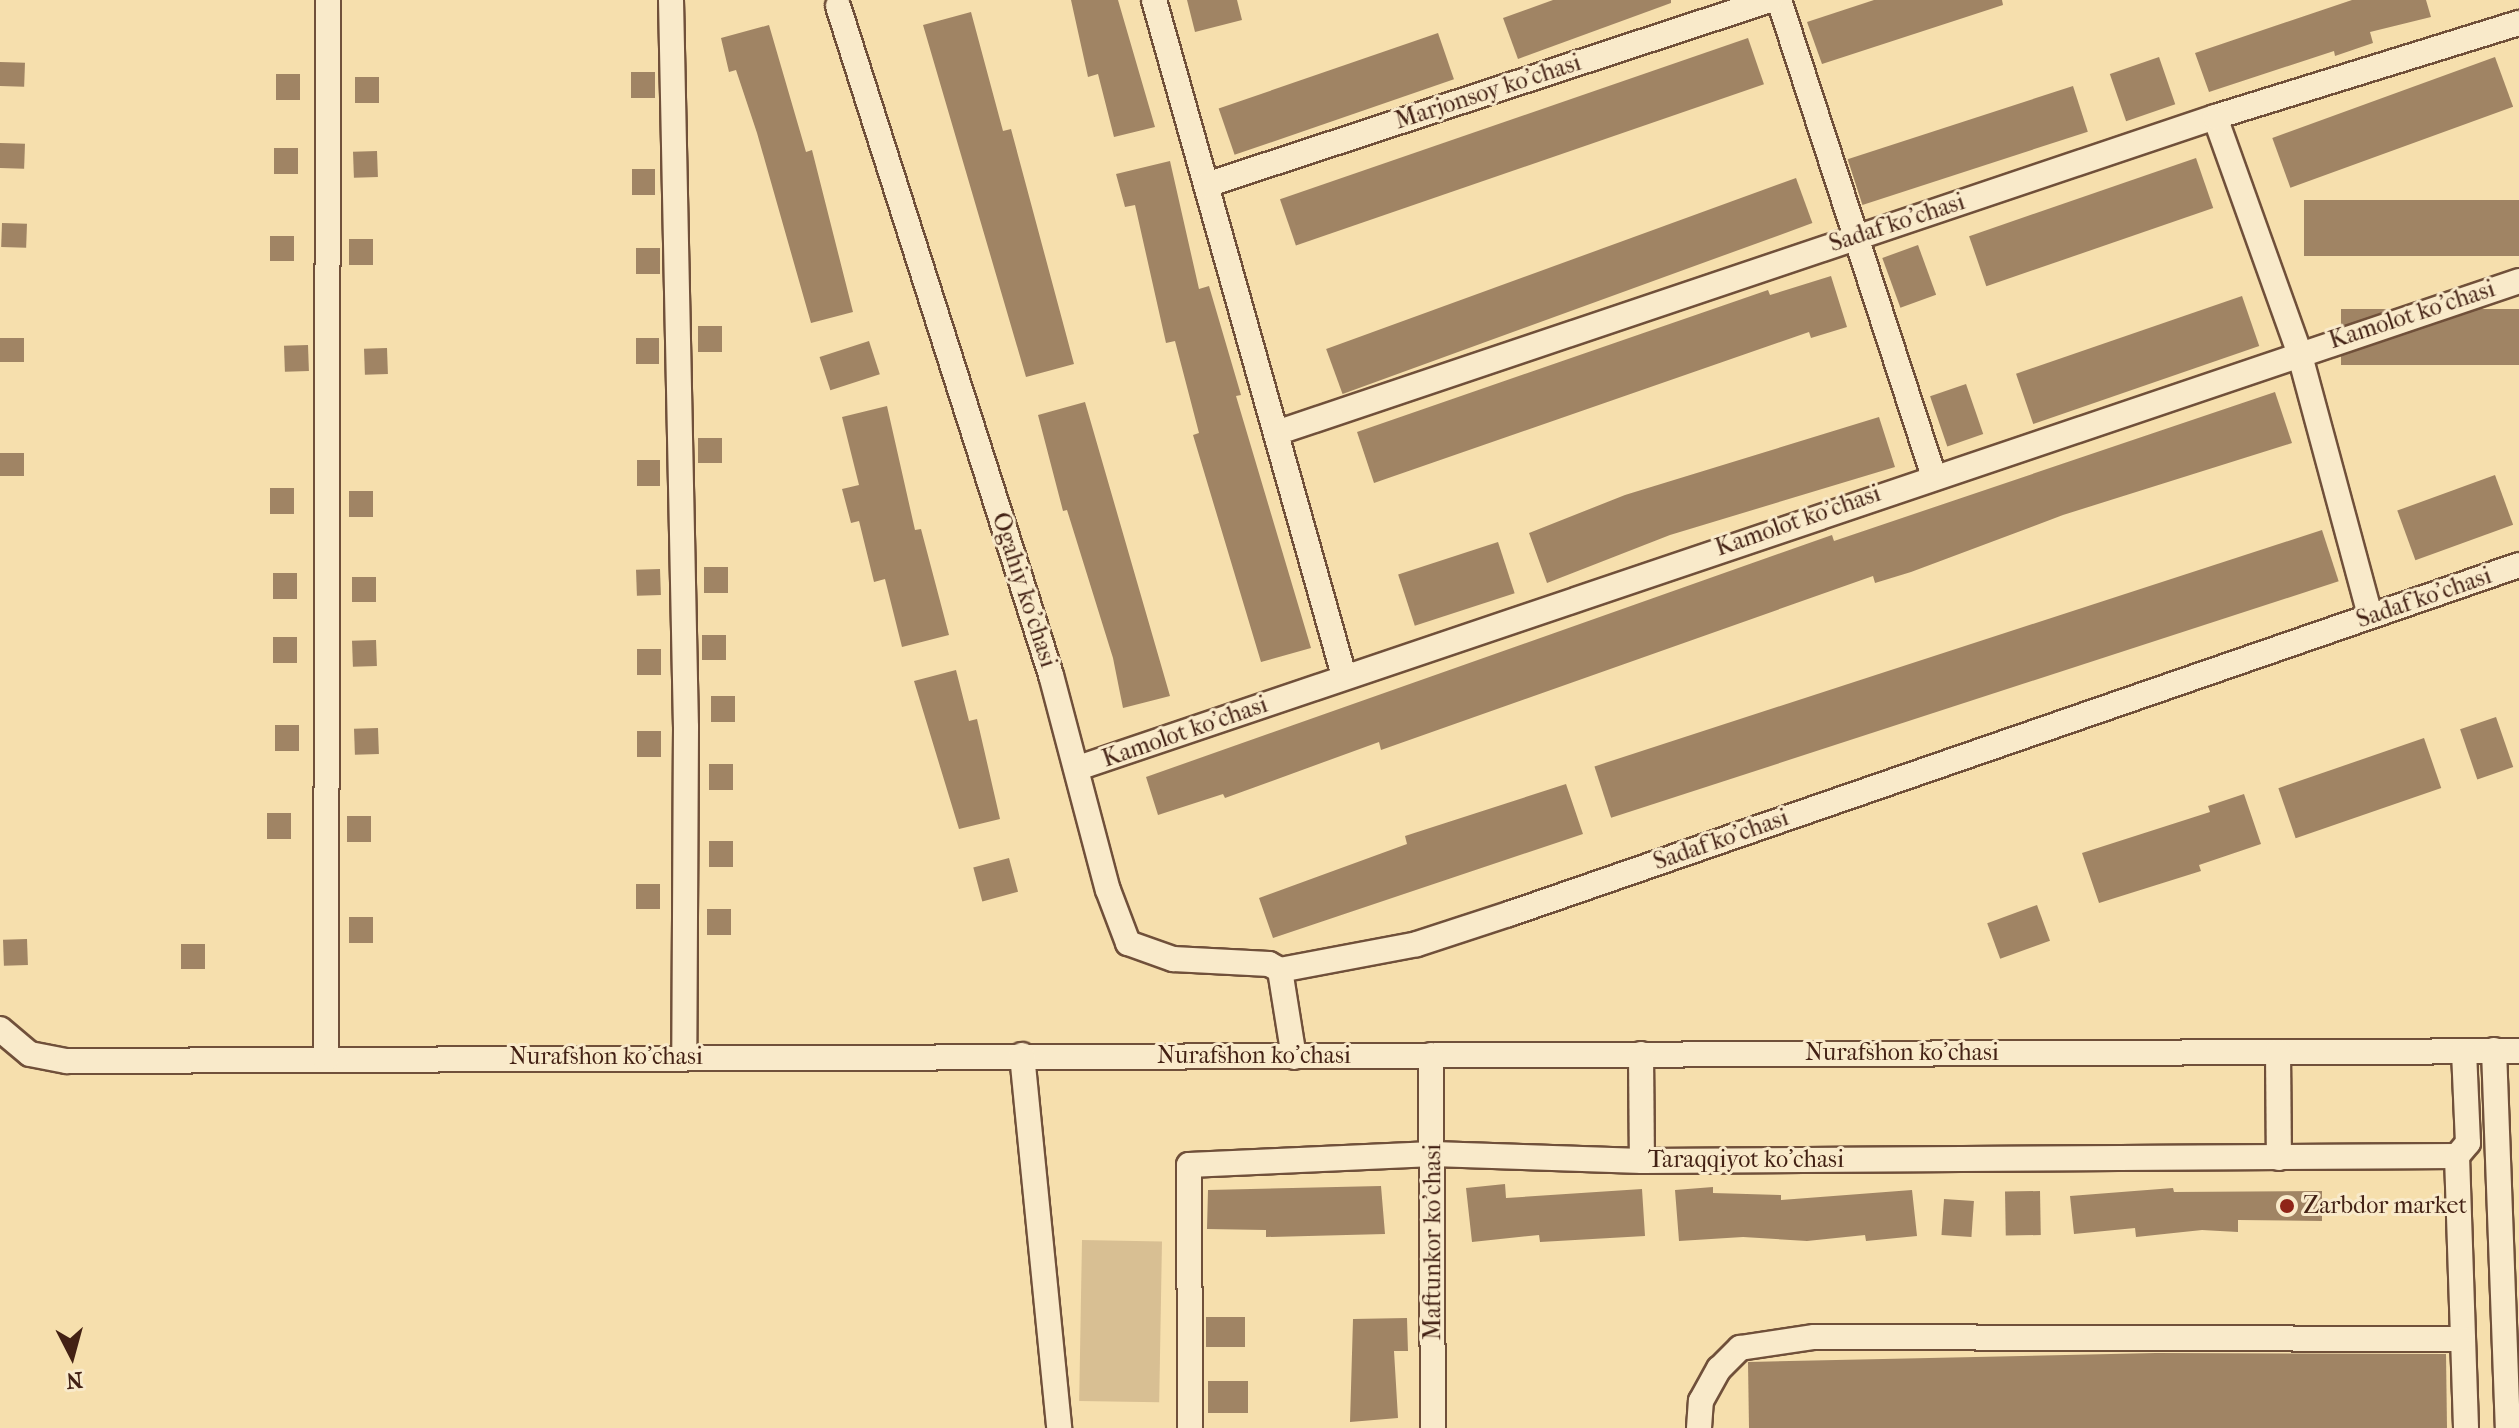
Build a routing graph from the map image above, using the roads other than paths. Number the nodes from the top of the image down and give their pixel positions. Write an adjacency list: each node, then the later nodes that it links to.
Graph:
1 (328, 0): 30 (street)
2 (671, 0): 28 (street)
3 (1154, 0): 9 (street)
4 (1770, 0): 9 (street, Marjonsoy ko'chasi)
5 (1779, 0): 10 (street)
6 (838, 6): 18 (street, Ogahiy ko'chasi)
7 (2519, 23): 8 (street, Sadaf ko'chasi)
8 (2215, 117): 10 (street, Sadaf ko'chasi); 12 (street)
9 (1206, 185): 13 (street)
10 (1855, 238): 13 (street, Sadaf ko'chasi); 14 (street)
11 (2519, 281): 12 (street, Kamolot ko'chasi)
12 (2299, 352): 14 (street, Kamolot ko'chasi); 16 (street)
13 (1279, 432): 17 (street)
14 (1933, 475): 17 (street, Kamolot ko'chasi)
15 (2519, 565): 16 (street, Sadaf ko'chasi)
16 (2370, 616): 19 (street, Sadaf ko'chasi)
17 (1344, 676): 18 (street, Kamolot ko'chasi)
18 (1078, 768): 19 (street, Ogahiy ko'chasi)
19 (1280, 970): 29 (street)
20 (0, 1029): 30 (street, Nurafshon ko'chasi)
21 (2494, 1050): 22 (street, Nurafshon ko'chasi); 23 (street, Nurafshon ko'chasi); 32 (street)
22 (2464, 1051): 24 (street, Nurafshon ko'chasi); 33 (street)
23 (2519, 1051)
24 (2278, 1052): 25 (street, Nurafshon ko'chasi); 34 (street)
25 (1641, 1054): 27 (street, Nurafshon ko'chasi); 35 (street)
26 (1022, 1055): 28 (street, Nurafshon ko'chasi); 29 (street, Nurafshon ko'chasi); 38 (street)
27 (1431, 1055): 29 (street, Nurafshon ko'chasi); 31 (street, Maftunkor ko'chasi)
28 (684, 1056): 30 (street, Nurafshon ko'chasi)
29 (1294, 1057)
30 (326, 1059)
31 (1433, 1154): 35 (street, Taraqqiyot ko'chasi); 39 (street, Taraqqiyot ko'chasi); 40 (street, Maftunkor ko'chasi)
32 (2509, 1155): 37 (street)
33 (2457, 1156): 34 (street, Taraqqiyot ko'chasi); 36 (street)
34 (2279, 1158): 35 (street, Taraqqiyot ko'chasi)
35 (1642, 1161)
36 (2463, 1339): 41 (street); 42 (street)
37 (2512, 1413)
38 (1059, 1428)
39 (1190, 1428)
40 (1433, 1428)
41 (1699, 1428)
42 (2466, 1428)

